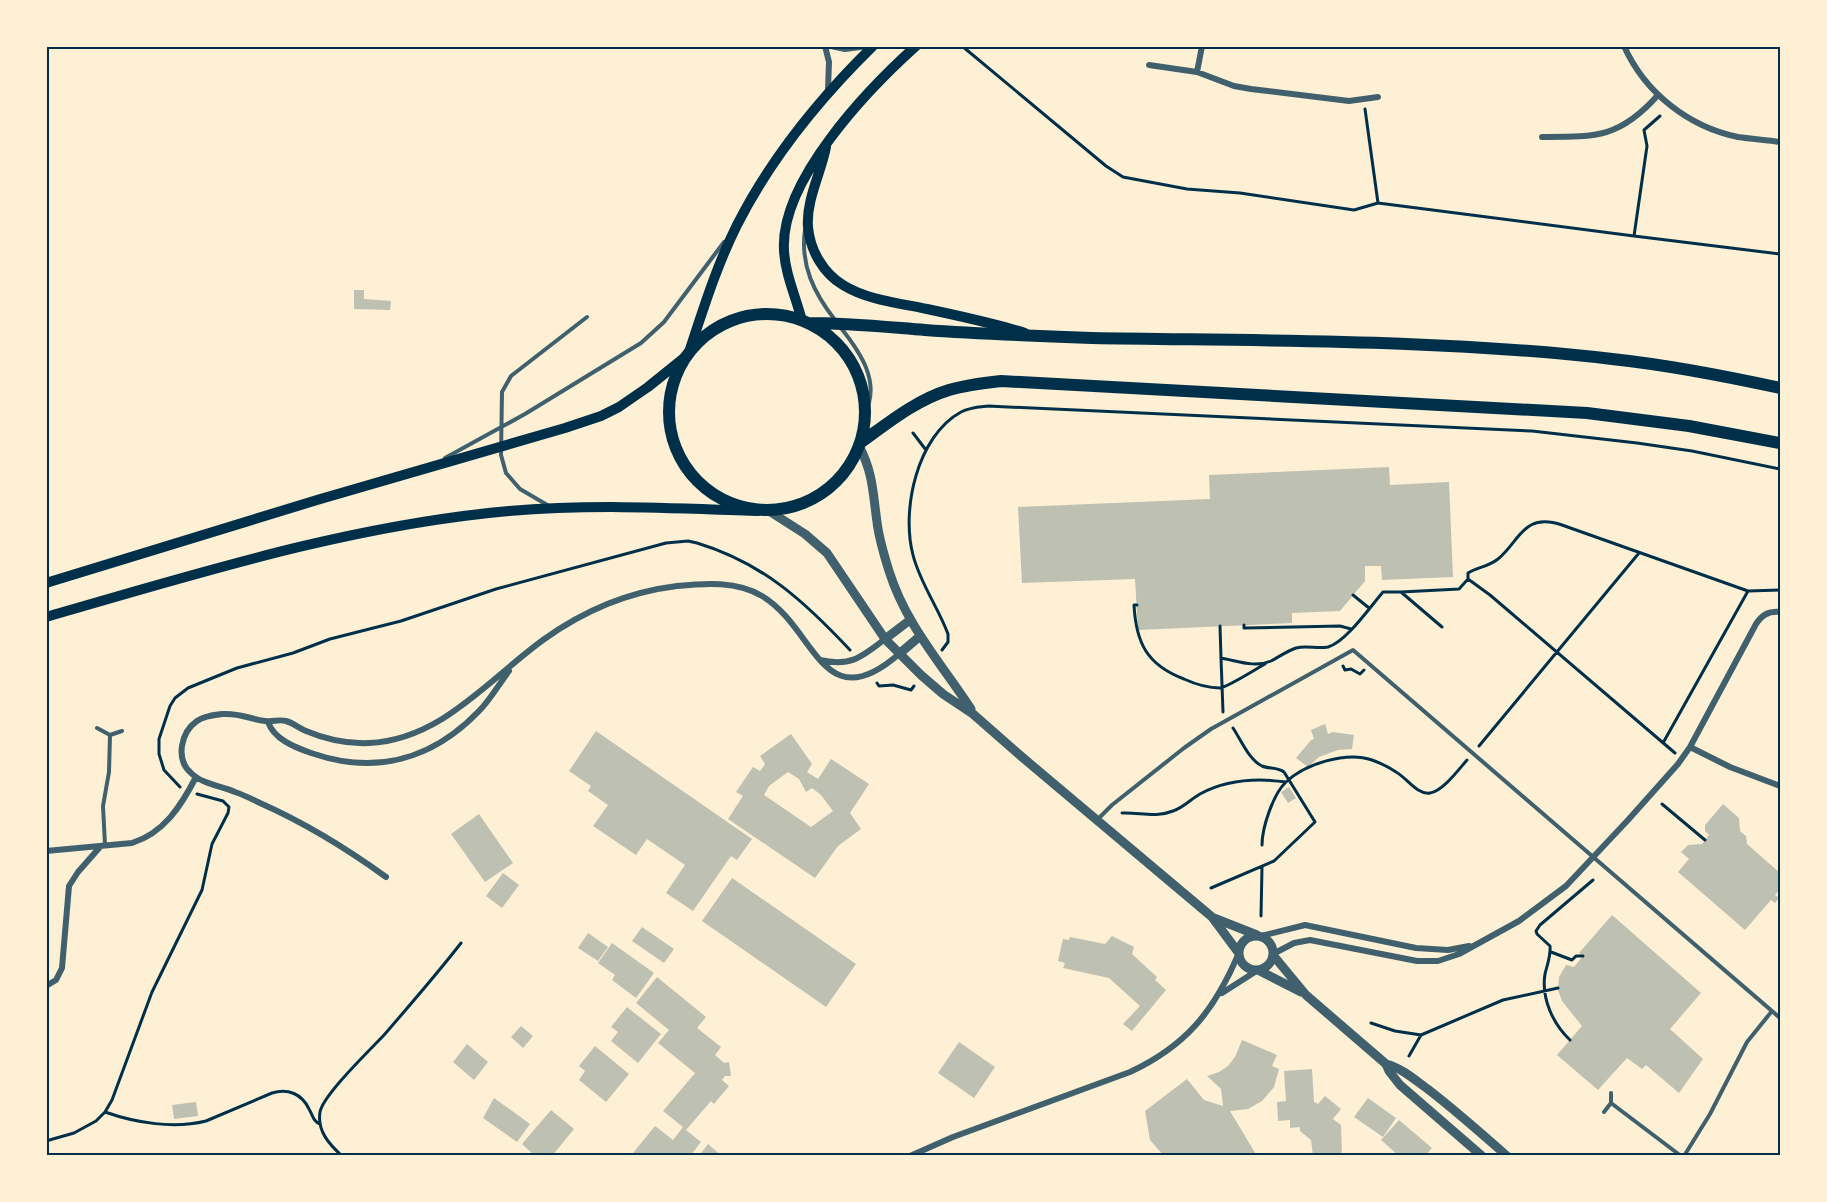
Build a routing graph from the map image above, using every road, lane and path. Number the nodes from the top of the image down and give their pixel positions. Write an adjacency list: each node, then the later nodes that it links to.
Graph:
1 (825, 46): 11 (street)
2 (831, 46): 3 (street)
3 (868, 46)
4 (873, 46): 11 (main road)
5 (916, 46): 18 (main road)
6 (962, 46): 19 (path)
7 (1202, 46): 10 (street)
8 (1624, 46): 12 (street)
9 (1149, 64): 10 (street)
10 (1197, 72): 14 (street)
11 (828, 93): 21 (main road)
12 (1658, 95): 16 (street); 17 (street)
13 (1378, 97): 14 (street)
14 (1363, 100): 19 (path)
15 (1660, 116): 22 (path)
16 (1542, 138)
17 (1780, 142)
18 (825, 147): 20 (main road); 25 (main road)
19 (1378, 203): 22 (path)
20 (809, 212): 26 (lane); 27 (main road)
21 (737, 225): 28 (main road); 31 (lane)
22 (1634, 236): 23 (path)
23 (1780, 254)
24 (587, 317): 31 (lane)
25 (805, 322): 26 (highway); 28 (highway); 30 (highway)
26 (837, 323): 27 (highway); 30 (lane)
27 (1037, 336): 29 (highway)
28 (687, 354): 35 (main road); 40 (highway)
29 (1780, 388)
30 (865, 413): 34 (highway)
31 (502, 428): 35 (lane); 37 (lane)
32 (913, 433): 36 (path)
33 (1780, 444): 34 (highway)
34 (860, 445): 40 (highway); 52 (street)
35 (501, 446): 37 (main road); 39 (lane)
36 (926, 450): 38 (path); 63 (path)
37 (429, 467): 43 (main road)
38 (1780, 469)
39 (552, 508): 40 (main road); 51 (main road)
40 (764, 511): 58 (street)
41 (1639, 553): 42 (path); 45 (path); 59 (path)
42 (1468, 579): 46 (path); 59 (path)
43 (46, 584)
44 (1780, 590): 45 (path)
45 (1748, 591): 77 (path)
46 (1401, 592): 49 (path); 55 (path)
47 (1353, 596): 49 (path)
48 (1137, 605): 69 (path)
49 (1369, 608): 56 (path)
50 (1780, 612): 78 (street)
51 (46, 617)
52 (910, 620): 57 (street); 58 (street)
53 (1244, 625): 56 (path)
54 (1220, 626): 61 (path)
55 (1443, 627)
56 (1351, 629): 65 (path)
57 (920, 637): 60 (street); 63 (street)
58 (885, 639): 60 (street); 62 (street)
59 (1557, 652): 77 (path); 79 (path)
60 (899, 654): 67 (street); 68 (street)
61 (1221, 658): 65 (path); 69 (path)
62 (857, 659): 64 (street); 84 (path)
63 (935, 659): 70 (street)
64 (820, 660): 66 (street); 67 (street)
65 (1269, 662): 69 (path)
66 (513, 665): 72 (street); 72 (street)
67 (870, 675): 68 (path)
68 (921, 675): 70 (street)
69 (1222, 688): 71 (path)
70 (974, 714): 87 (street)
71 (1228, 720): 79 (lane); 87 (lane)
72 (268, 722): 81 (street)
73 (97, 728): 75 (lane)
74 (122, 730): 75 (lane)
75 (110, 735): 90 (lane)
76 (1240, 738): 82 (path)
77 (1663, 743): 80 (path)
78 (1690, 747): 80 (street); 83 (street)
79 (1473, 753): 82 (path); 92 (lane)
80 (1681, 759): 92 (street)
81 (196, 777): 84 (street); 94 (street)
82 (1289, 782): 86 (path); 89 (path); 93 (path)
83 (1780, 786)
84 (189, 791): 90 (street); 121 (path)
85 (1662, 804): 88 (path)
86 (1122, 813)
87 (1098, 820): 98 (street)
88 (1704, 840)
89 (1262, 845)
90 (103, 846): 91 (street); 107 (street)
91 (46, 851)
92 (1594, 858): 101 (street); 112 (lane)
93 (1262, 867): 96 (path); 97 (path)
94 (386, 877)
95 (1593, 880): 102 (path)
96 (1211, 888)
97 (1262, 916)
98 (1212, 917): 99 (street); 103 (street)
99 (1260, 936): 101 (street); 103 (street); 104 (street)
100 (461, 943): 123 (path)
101 (1477, 943): 104 (street)
102 (1551, 952): 105 (path); 109 (path)
103 (1238, 953): 106 (street); 111 (street)
104 (1273, 954): 106 (street); 110 (street)
105 (1583, 956)
106 (1258, 970): 110 (street); 111 (street)
107 (46, 986)
108 (1558, 988): 109 (path)
109 (1545, 990): 115 (path); 116 (path)
110 (1306, 995): 118 (street)
111 (1219, 996): 126 (street)
112 (1772, 1011): 113 (lane); 129 (lane)
113 (1780, 1018)
114 (1371, 1023): 115 (path)
115 (1422, 1035): 117 (path)
116 (1570, 1040)
117 (1409, 1056)
118 (1386, 1064): 127 (street); 128 (street)
119 (1611, 1094): 120 (lane)
120 (1611, 1103): 122 (lane); 129 (lane)
121 (105, 1112): 123 (path); 124 (path)
122 (1604, 1112)
123 (320, 1125): 125 (path)
124 (46, 1141)
125 (342, 1155)
126 (910, 1155)
127 (1482, 1155)
128 (1507, 1155)
129 (1682, 1155)

